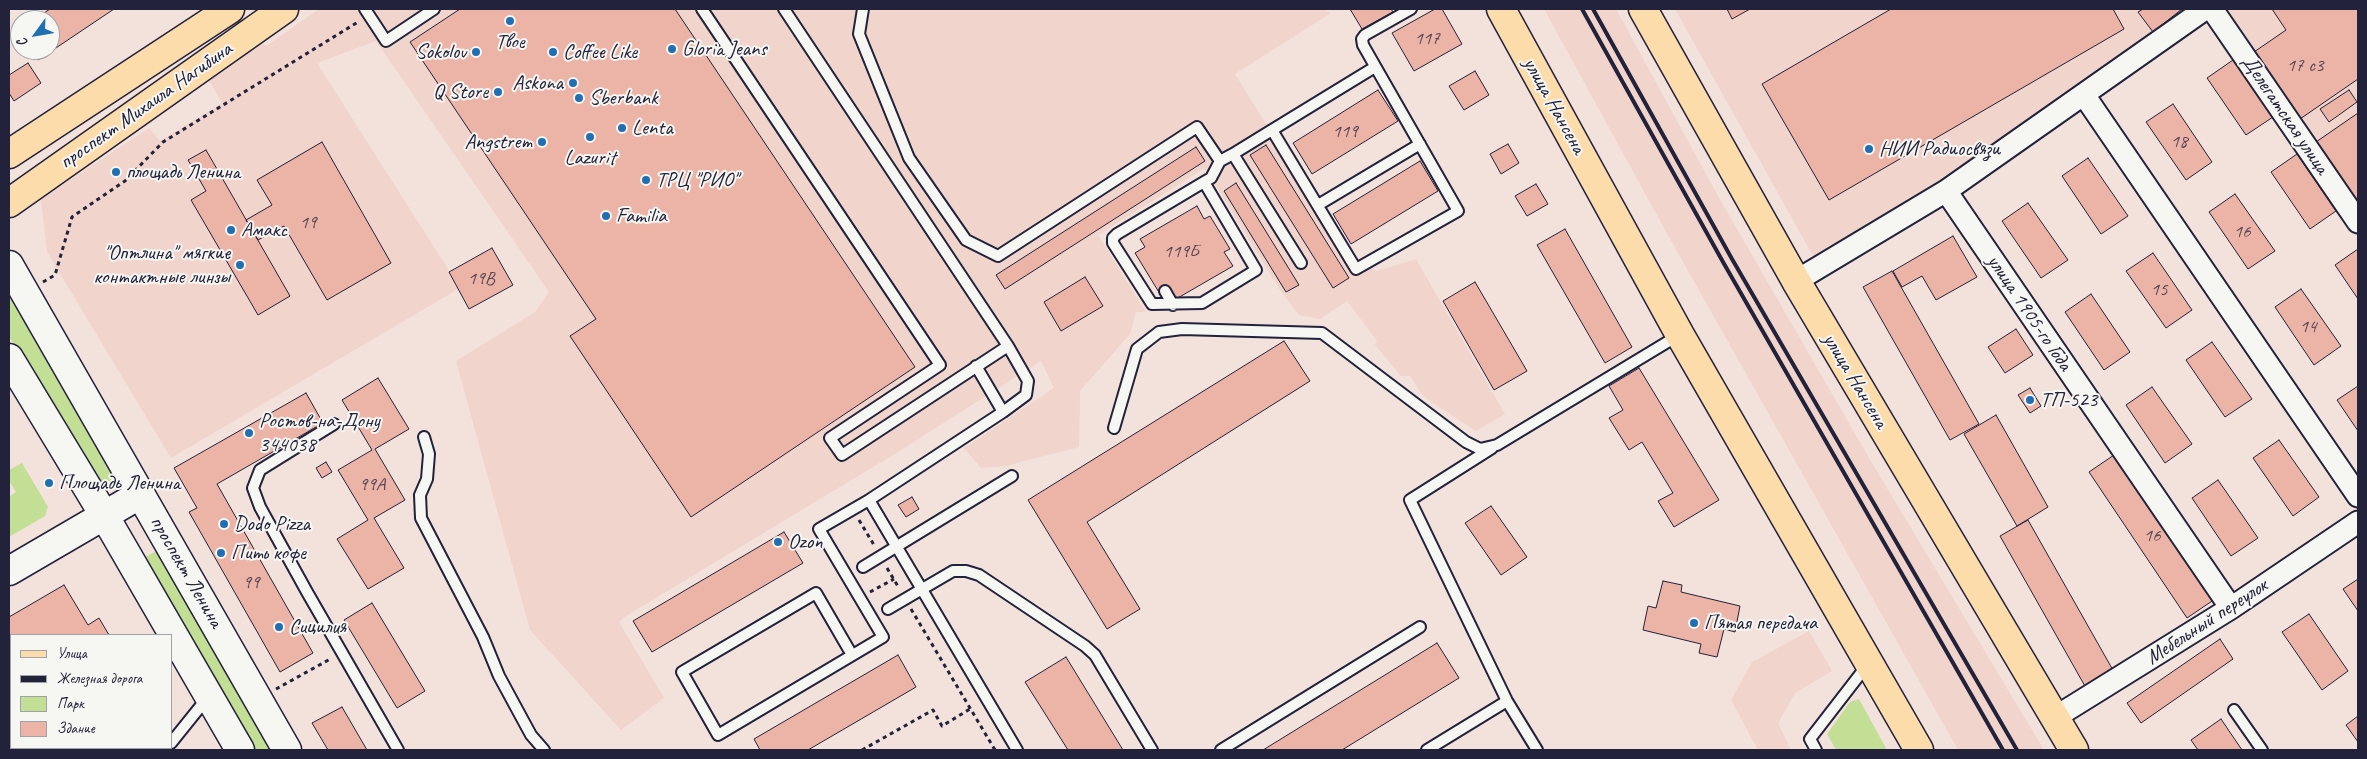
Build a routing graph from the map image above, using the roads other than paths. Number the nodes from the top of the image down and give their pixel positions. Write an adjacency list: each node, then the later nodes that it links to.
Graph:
1 (230, 9): 17 (main road, проспект Михаила Нагибина)
2 (284, 9): 22 (main road, проспект Михаила Нагибина)
3 (434, 9): 12 (lane)
4 (702, 9): 33 (lane)
5 (784, 9): 31 (lane)
6 (863, 9): 19 (lane)
7 (1411, 9): 13 (lane)
8 (1501, 9): 30 (main road, улица Нансена)
9 (1643, 9): 27 (main road, улица Нансена)
10 (2206, 9): 14 (street)
11 (2212, 9): 24 (street, Делегатская улица)
12 (367, 12)
13 (1376, 67): 15 (lane); 16 (lane)
14 (2084, 95): 21 (street); 41 (street)
15 (1272, 130): 18 (lane); 23 (lane)
16 (1420, 144): 23 (lane); 23 (lane)
17 (9, 154)
18 (1233, 154): 19 (lane); 25 (lane)
19 (1220, 162): 20 (lane)
20 (1204, 182): 29 (lane); 29 (lane)
21 (1946, 191): 27 (street); 49 (street, улица 1905-го Года)
22 (9, 203)
23 (1318, 205)
24 (2358, 222)
25 (1301, 263)
26 (9, 265): 40 (main road, проспект Ленина)
27 (1796, 281): 57 (main road, улица Нансена)
28 (1165, 291): 29 (lane)
29 (1173, 305)
30 (1680, 335): 38 (lane); 53 (main road, улица Нансена)
31 (1008, 346): 33 (lane); 34 (lane)
32 (9, 358): 43 (main road, проспект Ленина)
33 (976, 366): 34 (lane)
34 (1003, 412): 42 (lane)
35 (334, 424): 61 (lane)
36 (1114, 428): 38 (lane)
37 (424, 437): 62 (lane)
38 (1498, 445): 55 (lane)
39 (1012, 476): 45 (lane)
40 (142, 494): 43 (main road); 60 (main road, проспект Ленина)
41 (2358, 496)
42 (869, 500): 45 (lane); 52 (lane)
43 (104, 515): 47 (main road); 54 (main road, проспект Ленина)
44 (2358, 522): 49 (street, Мебельный переулок)
45 (897, 546): 46 (lane); 48 (lane)
46 (863, 567)
47 (9, 571)
48 (921, 589): 50 (lane); 63 (lane); 64 (lane)
49 (2231, 608): 57 (street, Мебельный переулок)
50 (888, 609)
51 (1420, 627): 65 (lane)
52 (852, 655): 52 (lane)
53 (1869, 664): 68 (lane); 69 (main road, улица Нансена)
54 (208, 696): 58 (lane); 59 (main road, проспект Ленина)
55 (1507, 700): 66 (lane); 67 (lane)
56 (2234, 710): 71 (lane)
57 (2054, 718): 70 (main road, улица Нансена)
58 (172, 741)
59 (240, 750)
60 (287, 750)
61 (398, 750)
62 (544, 750)
63 (1017, 750)
64 (1152, 750)
65 (1221, 750)
66 (1427, 750)
67 (1534, 750)
68 (1816, 750)
69 (1919, 750)
70 (2074, 750)
71 (2262, 750)

